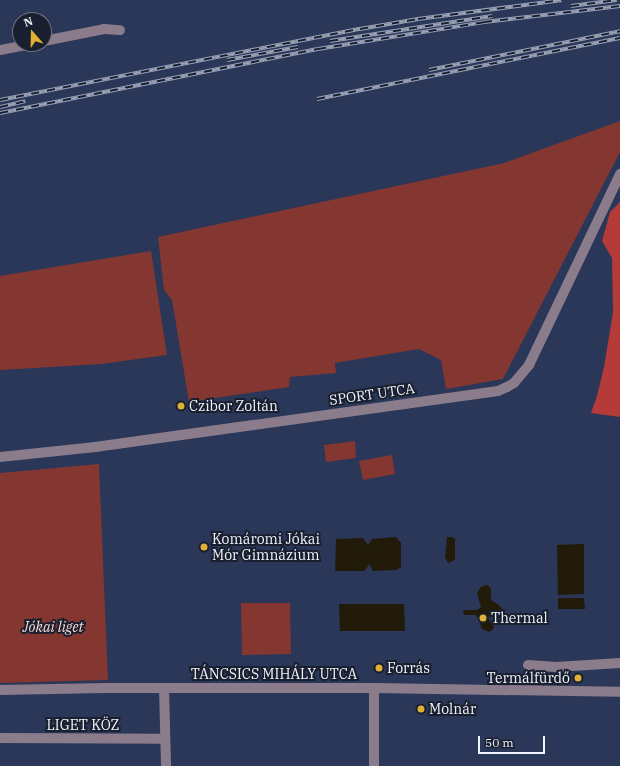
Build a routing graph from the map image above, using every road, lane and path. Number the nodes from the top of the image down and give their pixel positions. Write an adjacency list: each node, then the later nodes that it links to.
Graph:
1 (120, 30): 2 (street)
2 (52, 39)
3 (12, 48): 4 (street)
4 (0, 50)
5 (620, 174): 6 (street, SPORT UTCA)
6 (0, 457)
7 (620, 663): 8 (street)
8 (528, 665)
9 (164, 688): 10 (street, TÁNCSICS MIHÁLY UTCA); 11 (street, TÁNCSICS MIHÁLY UTCA); 14 (street)
10 (374, 688): 12 (street, TÁNCSICS MIHÁLY UTCA); 16 (street)
11 (0, 690)
12 (620, 692)
13 (0, 738): 14 (street, LIGET KÖZ)
14 (165, 738): 15 (street)
15 (166, 766)
16 (374, 766)

